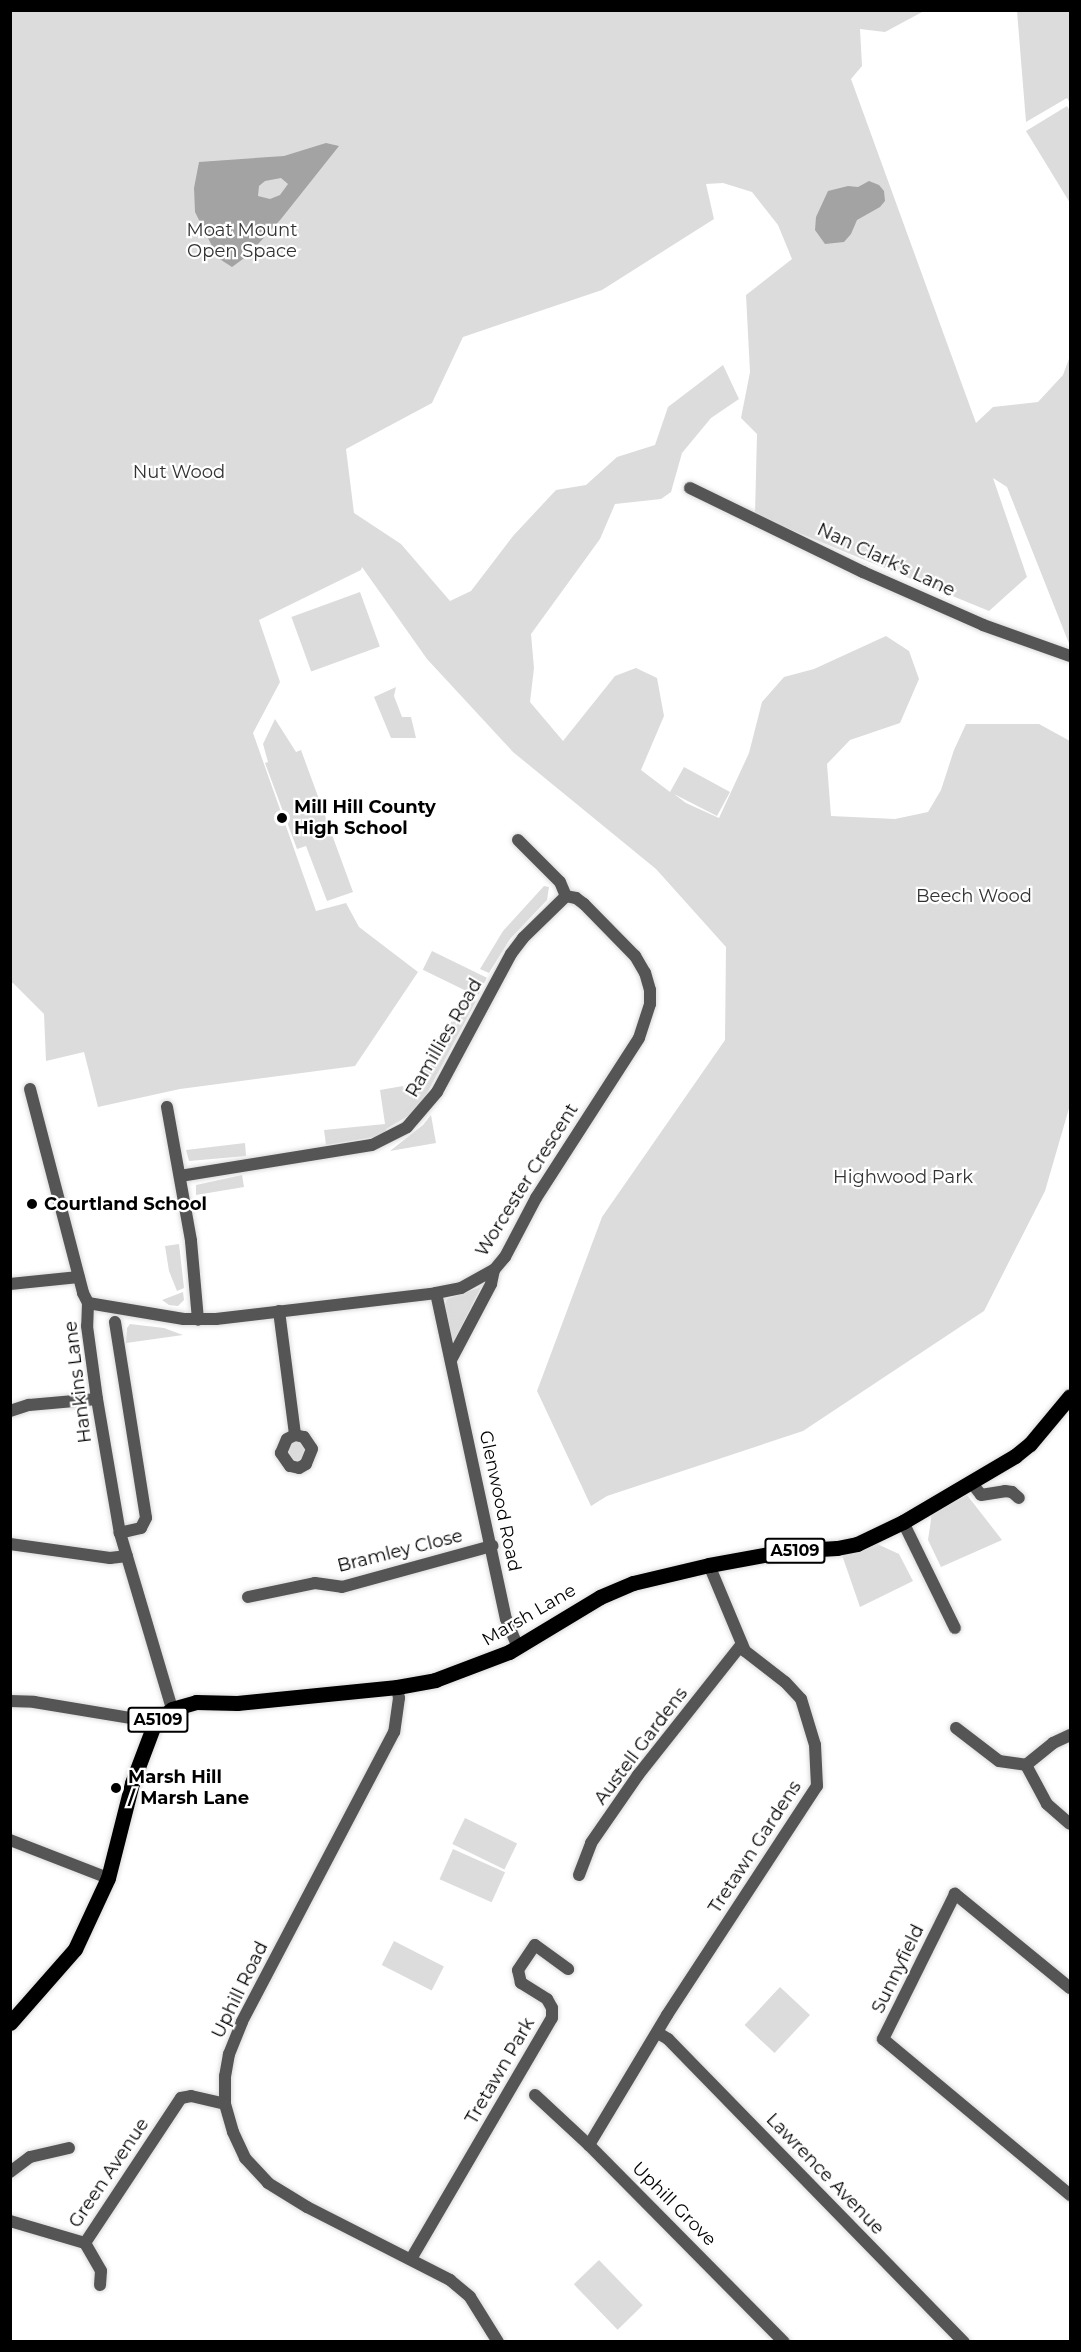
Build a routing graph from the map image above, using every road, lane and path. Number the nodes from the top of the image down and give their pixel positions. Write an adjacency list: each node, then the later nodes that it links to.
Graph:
1 (690, 488): 2 (street, Nan Clark's Lane)
2 (1071, 656)
3 (518, 840): 4 (street)
4 (566, 896): 7 (street, Ramillies Road); 8 (street, Worcester Crescent)
5 (30, 1089): 9 (street, Hankins Lane)
6 (167, 1107): 7 (street)
7 (180, 1176): 14 (street)
8 (494, 1270): 11 (street, Worcester Crescent); 16 (street)
9 (79, 1277): 10 (street); 12 (street, Hankins Lane)
10 (10, 1284)
11 (436, 1293): 13 (street, Worcester Crescent); 16 (street, Glenwood Road)
12 (88, 1303): 14 (street, Worcester Crescent); 18 (street, Hankins Lane)
13 (279, 1311): 14 (street, Worcester Crescent); 20 (street)
14 (198, 1320)
15 (115, 1322): 24 (street)
16 (451, 1360): 26 (street, Glenwood Road)
17 (1071, 1396): 21 (main road, Marsh Lane / A5109)
18 (97, 1399): 19 (street); 24 (street, Hankins Lane)
19 (10, 1411)
20 (294, 1435)
21 (971, 1482): 22 (street); 23 (main road, Marsh Lane / A5109)
22 (1019, 1498)
23 (903, 1522): 28 (main road, Marsh Lane / A5109); 30 (street)
24 (120, 1533): 27 (street, Hankins Lane)
25 (10, 1544): 27 (street)
26 (492, 1546): 29 (street, Bramley Close); 32 (street, Glenwood Road)
27 (127, 1556): 35 (street, Hankins Lane)
28 (709, 1565): 31 (street, Tretawn Gardens); 32 (main road, Marsh Lane / A5109)
29 (248, 1597)
30 (955, 1628)
31 (742, 1644): 42 (street, Austell Gardens); 47 (street, Tretawn Gardens)
32 (518, 1647): 33 (main road, Marsh Lane / A5109)
33 (398, 1687): 35 (main road, Marsh Lane / A5109); 49 (street, Uphill Road)
34 (10, 1701): 36 (street)
35 (172, 1709): 36 (main road, Marsh Lane / A5109)
36 (155, 1722): 43 (main road, A5109)
37 (956, 1728): 39 (street)
38 (1071, 1735): 39 (street)
39 (1026, 1765): 40 (street)
40 (1071, 1824)
41 (10, 1840): 43 (street)
42 (579, 1875)
43 (108, 1878): 46 (main road, A5109)
44 (568, 1969): 56 (street, Tretawn Park)
45 (1071, 1988): 53 (street, Sunnyfield)
46 (10, 2023)
47 (658, 2032): 50 (street, Tretawn Gardens); 60 (street, Lawrence Avenue)
48 (535, 2096): 50 (street, Uphill Grove)
49 (225, 2104): 55 (street, Green Avenue); 56 (street, Uphill Road)
50 (590, 2145): 59 (street, Uphill Grove)
51 (69, 2148): 52 (street)
52 (10, 2172)
53 (1071, 2195)
54 (10, 2221): 55 (street, Green Avenue)
55 (85, 2243): 57 (street)
56 (411, 2259): 58 (street, Uphill Road)
57 (100, 2285)
58 (498, 2342)
59 (784, 2342)
60 (964, 2342)

